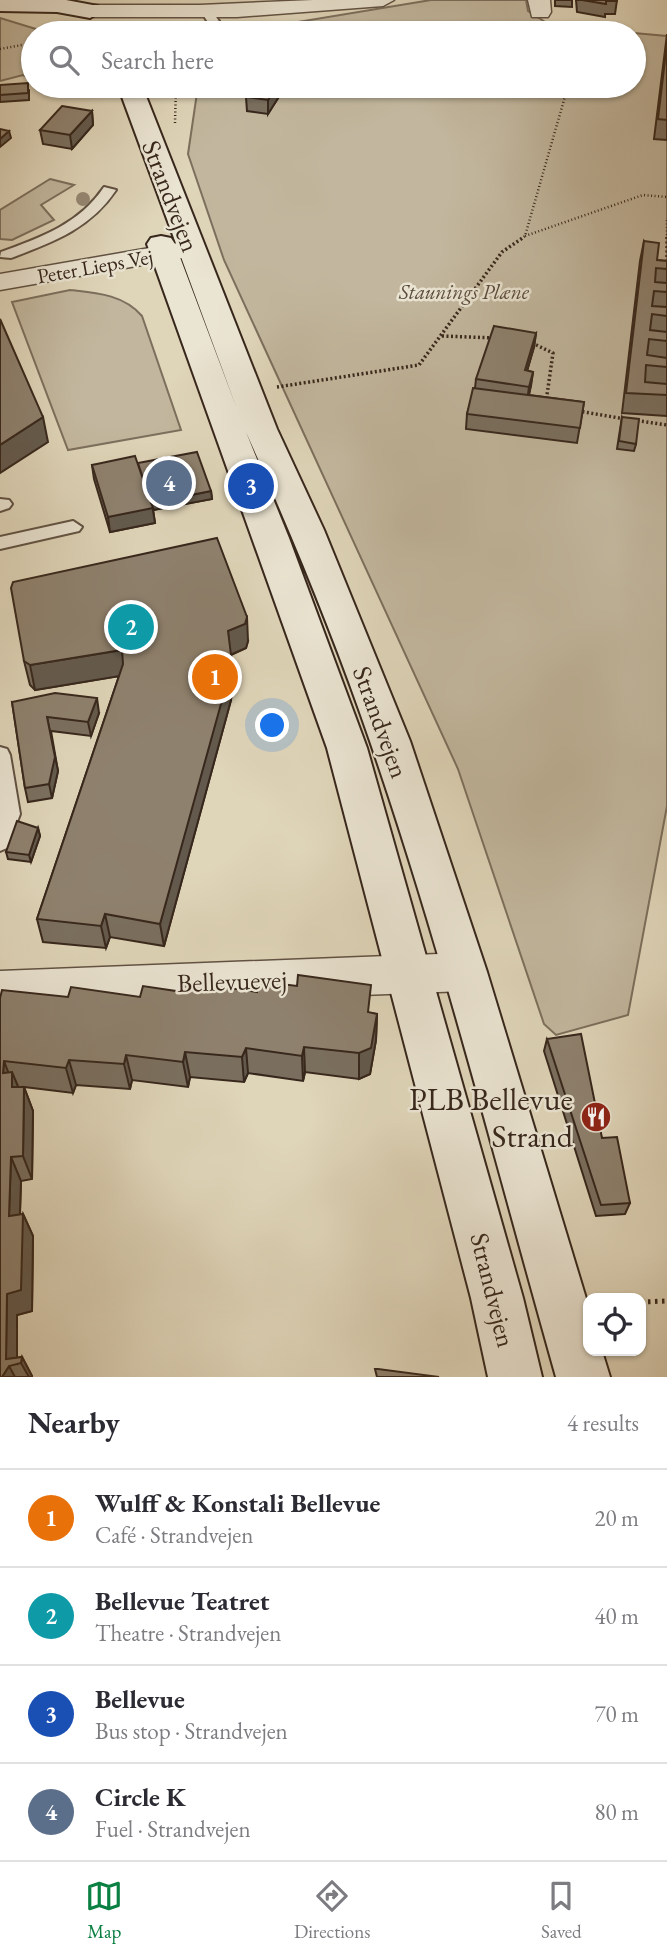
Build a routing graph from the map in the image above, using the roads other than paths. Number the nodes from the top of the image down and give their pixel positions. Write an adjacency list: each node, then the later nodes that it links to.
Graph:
1 (383, 0): 3 (street)
2 (0, 4): 4 (main road)
3 (208, 13): 4 (street); 5 (lane)
4 (87, 15)
5 (213, 21)
6 (109, 98): 8 (main road, Strandvejen)
7 (133, 98): 11 (main road, Strandvejen)
8 (118, 123)
9 (109, 190): 12 (lane)
10 (151, 217): 11 (main road, Strandvejen)
11 (177, 251): 13 (street, Peter Lieps Vej); 15 (main road, Strandvejen); 15 (main road, Strandvejen)
12 (3, 254): 13 (lane)
13 (10, 280)
14 (74, 527): 16 (lane)
15 (290, 534): 19 (main road, Strandvejen); 20 (main road, Strandvejen)
16 (0, 543)
17 (0, 755): 18 (lane)
18 (0, 842)
19 (464, 972): 20 (street, Bellevuevej); 23 (main road, Strandvejen)
20 (408, 975): 21 (street, Bellevuevej); 22 (main road, Strandvejen)
21 (0, 990)
22 (515, 1377)
23 (583, 1377)

